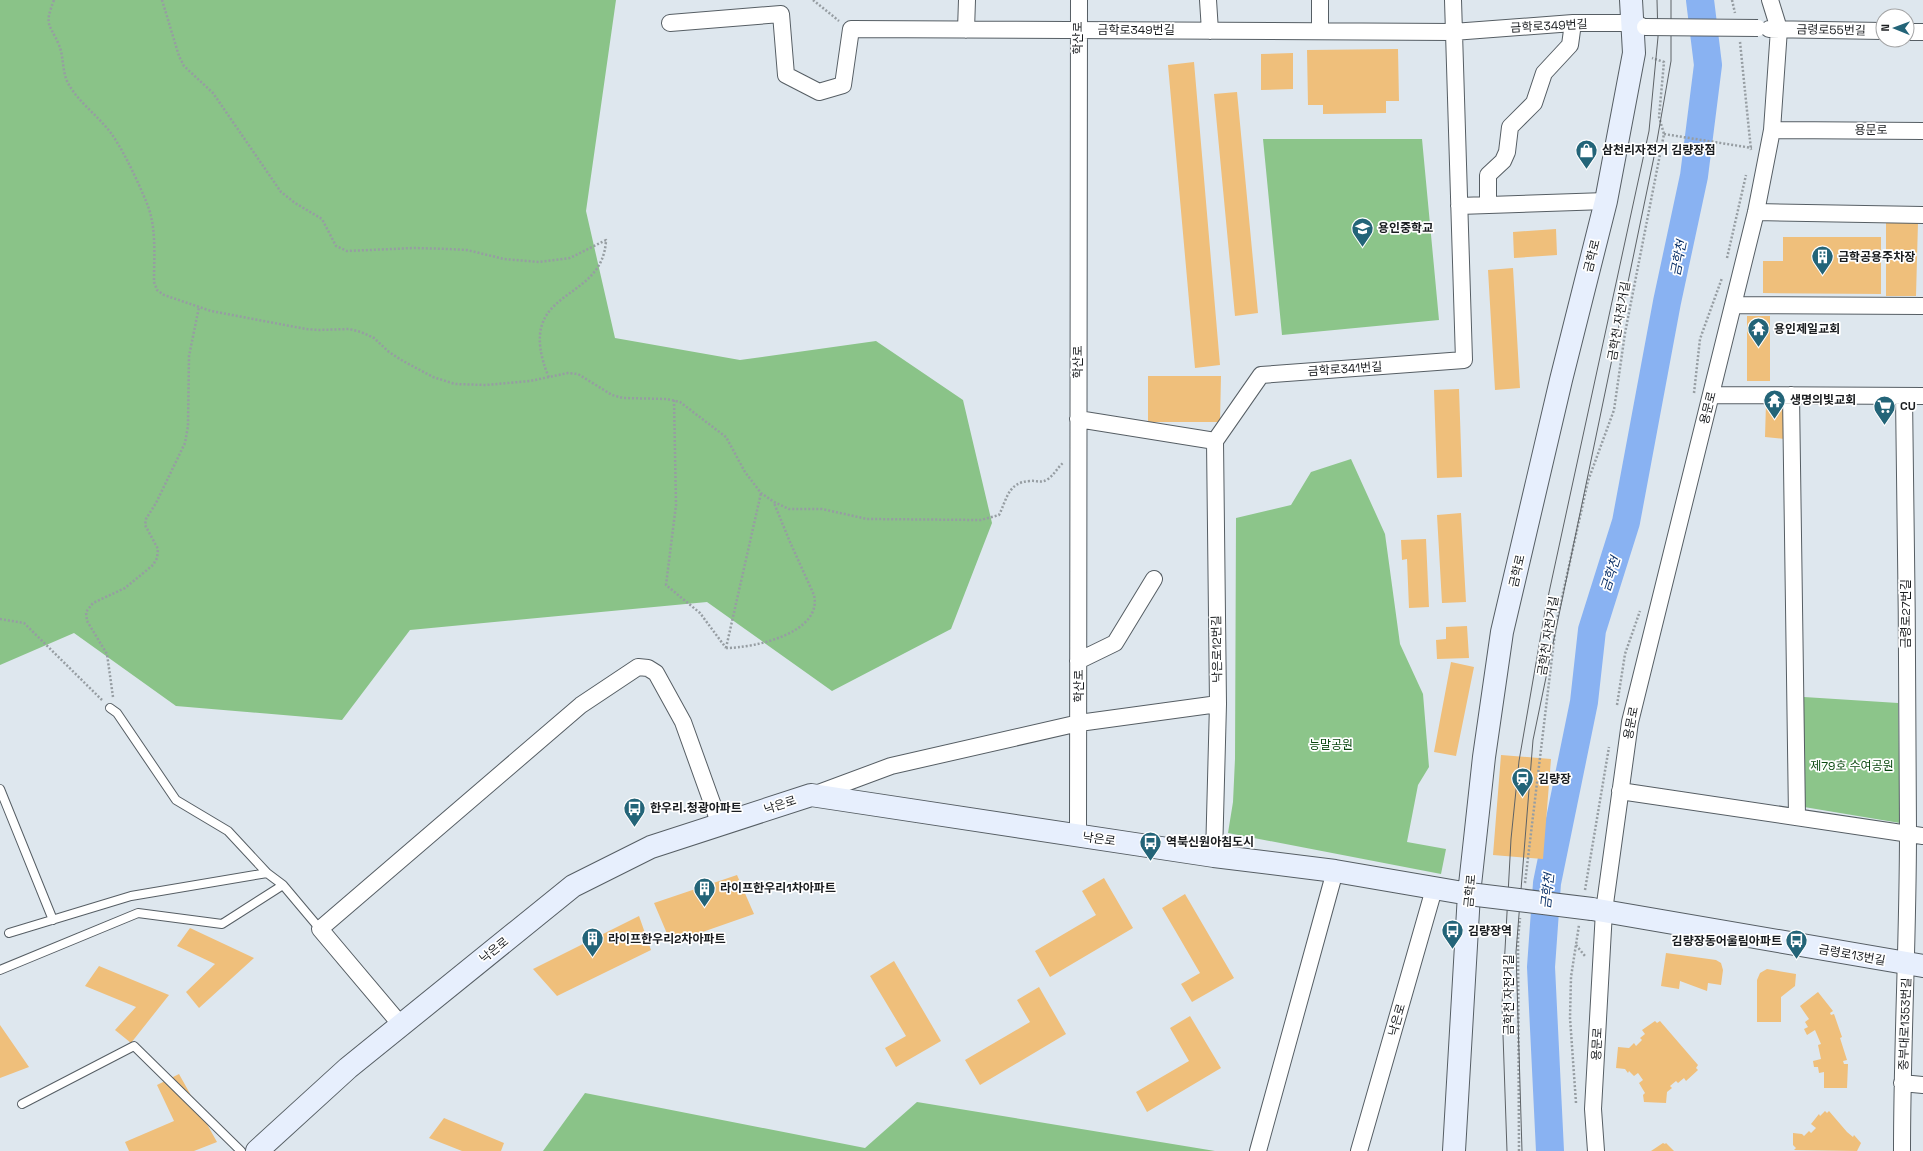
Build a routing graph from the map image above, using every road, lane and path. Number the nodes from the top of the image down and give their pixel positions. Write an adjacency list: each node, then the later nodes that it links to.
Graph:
1 (54, 0): 35 (path)
2 (162, 0): 36 (path)
3 (813, 0): 15 (path)
4 (967, 0): 17 (street)
5 (1079, 0): 18 (street, 학산로)
6 (1208, 0): 19 (street)
7 (1320, 0): 20 (street)
8 (1453, 0): 21 (street)
9 (1631, 0): 13 (main road, 금학로)
10 (1770, 0): 16 (street, 용문로)
11 (670, 23): 15 (street)
12 (1573, 23): 13 (street, 금학로349번길); 21 (street, 금학로349번길); 29 (street)
13 (1639, 25): 14 (street, 금학로349번길, bridge); 23 (main road, 금학로)
14 (1758, 28): 16 (street, 금령로55번길)
15 (851, 29): 17 (street, 금학로349번길)
16 (1779, 29): 22 (street, 금령로55번길); 24 (street, 용문로)
17 (966, 30): 18 (street, 금학로349번길)
18 (1078, 30): 19 (street, 금학로349번길); 42 (street, 학산로)
19 (1210, 31): 20 (street, 금학로349번길)
20 (1320, 31): 21 (street, 금학로349번길)
21 (1453, 32): 30 (street)
22 (1875, 32)
23 (1634, 53): 26 (path, 금학천 자전거길); 28 (main road, 금학로)
24 (1772, 130): 25 (street, 용문로); 31 (street, 용문로)
25 (1923, 131)
26 (1664, 134): 27 (path); 64 (path, 금학천 자전거길)
27 (1751, 148)
28 (1606, 201): 29 (street); 67 (main road, 금학로)
29 (1488, 204): 30 (street)
30 (1459, 206): 43 (street, 금학로341번길)
31 (1756, 212): 32 (street); 33 (street, 용문로)
32 (1923, 216)
33 (1734, 305): 34 (street); 37 (street, 용문로)
34 (1923, 306)
35 (199, 307): 36 (path); 52 (path)
36 (549, 378): 41 (path)
37 (1711, 395): 38 (street); 55 (street, 용문로)
38 (1791, 395): 39 (street); 57 (street)
39 (1904, 396): 40 (street); 59 (street, 금령로27번길)
40 (1923, 396)
41 (674, 400): 45 (path); 49 (path)
42 (1078, 419): 43 (street); 44 (street, 학산로)
43 (1215, 441): 51 (street, 낙은로12번길)
44 (1078, 450): 46 (path); 50 (street, 학산로)
45 (761, 493): 46 (path); 49 (path)
46 (774, 502): 49 (path)
47 (1154, 579): 50 (street)
48 (0, 619): 52 (path)
49 (726, 648)
50 (1078, 661): 53 (street, 학산로)
51 (1218, 704): 53 (street); 61 (street, 낙은로12번길)
52 (110, 708): 63 (lane)
53 (1079, 723): 56 (street); 60 (street, 학산로)
54 (0, 789): 70 (lane)
55 (1620, 791): 57 (street); 68 (street, 용문로)
56 (811, 795): 58 (main road, 낙은로); 60 (main road, 낙은로)
57 (1797, 817): 59 (street)
58 (720, 824): 71 (street); 75 (main road, 낙은로)
59 (1916, 834): 73 (street, 금령로27번길)
60 (1078, 836): 61 (main road, 낙은로)
61 (1214, 856): 62 (main road, 낙은로)
62 (1335, 871): 66 (main road, 낙은로); 79 (street)
63 (267, 873): 65 (lane); 70 (lane)
64 (1525, 884)
65 (283, 885): 71 (lane); 74 (lane)
66 (1434, 889): 67 (main road, 낙은로); 82 (street, 낙은로)
67 (1469, 894): 68 (main road, 금령로13번길, bridge); 83 (main road, 금학로)
68 (1598, 910): 73 (main road, 금령로13번길); 85 (street, 용문로)
69 (1521, 915): 84 (path, 금학천 자전거길)
70 (53, 920): 72 (lane)
71 (320, 929): 75 (street)
72 (9, 933)
73 (1915, 965): 76 (street, 중부대로1353번길)
74 (0, 970)
75 (401, 1025): 81 (main road, 낙은로)
76 (1902, 1083): 77 (street, 중부대로1353번길); 86 (street, 중부대로1353번길)
77 (1923, 1085)
78 (22, 1104): 80 (lane)
79 (1259, 1145)
80 (241, 1151)
81 (257, 1151)
82 (1359, 1151)
83 (1454, 1151)
84 (1519, 1151)
85 (1596, 1151)
86 (1902, 1151)

